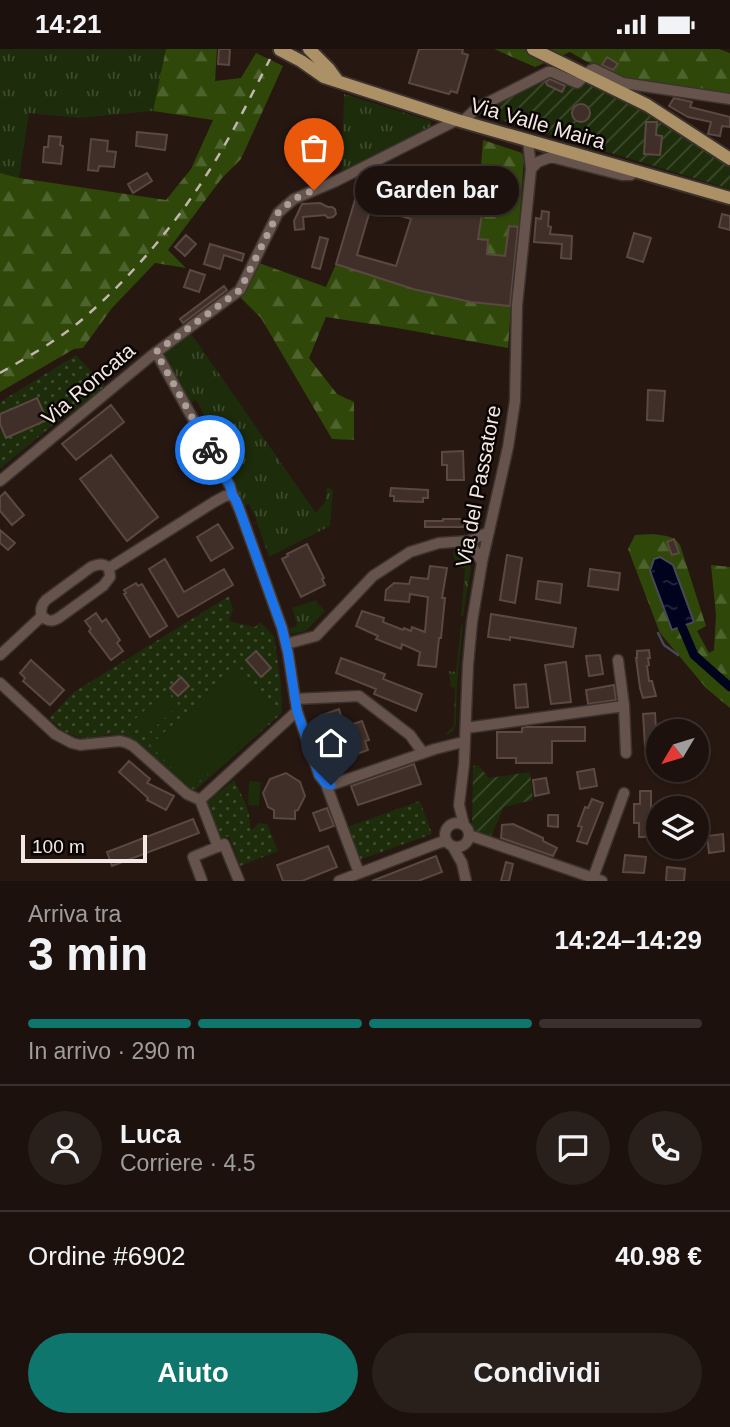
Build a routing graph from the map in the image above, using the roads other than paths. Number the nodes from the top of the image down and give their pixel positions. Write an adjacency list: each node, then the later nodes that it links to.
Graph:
1 (309, 49): 5 (main road, Via Valle Maira)
2 (533, 49): 4 (main road)
3 (281, 50): 5 (main road, Via Valle Maira)
4 (586, 75): 6 (street); 7 (street, Via Roncata); 9 (main road)
5 (337, 80): 7 (main road, Via Valle Maira)
6 (730, 99)
7 (460, 120): 8 (main road, Via Valle Maira); 13 (street, Via Roncata)
8 (528, 141): 10 (street, Via del Passatore); 11 (main road, Via Valle Maira)
9 (730, 159)
10 (531, 169): 11 (street); 16 (street, Via del Passatore)
11 (635, 170): 12 (main road, Via Valle Maira)
12 (730, 198)
13 (156, 352): 14 (street, Via Roncata); 15 (street)
14 (0, 481)
15 (232, 495): 19 (street); 21 (street)
16 (489, 532): 17 (street); 18 (street, Via del Passatore)
17 (469, 541): 18 (street); 21 (street)
18 (482, 562): 28 (street, Via del Passatore)
19 (109, 568): 20 (street); 20 (street)
20 (42, 616): 22 (street)
21 (286, 644): 25 (street)
22 (0, 655)
23 (618, 660): 26 (street)
24 (0, 683): 34 (street)
25 (295, 699): 27 (street); 30 (street)
26 (624, 706): 28 (street); 31 (street)
27 (297, 711): 32 (street); 34 (street)
28 (466, 728): 29 (street, Via del Passatore)
29 (465, 743): 30 (street); 35 (street, Via del Passatore)
30 (424, 753): 32 (street)
31 (626, 753)
32 (326, 784): 42 (street)
33 (624, 793): 43 (street)
34 (200, 800): 40 (street)
35 (459, 805): 36 (street, Via del Passatore); 37 (street, Via del Passatore)
36 (452, 824): 37 (street); 39 (street)
37 (464, 825): 38 (street)
38 (467, 839): 39 (street); 41 (street); 43 (street)
39 (450, 844): 41 (street); 42 (street)
40 (218, 846): 44 (street); 45 (street)
41 (462, 863): 47 (street)
42 (359, 873): 46 (street)
43 (597, 879)
44 (202, 881)
45 (239, 881)
46 (339, 881)
47 (466, 881)

